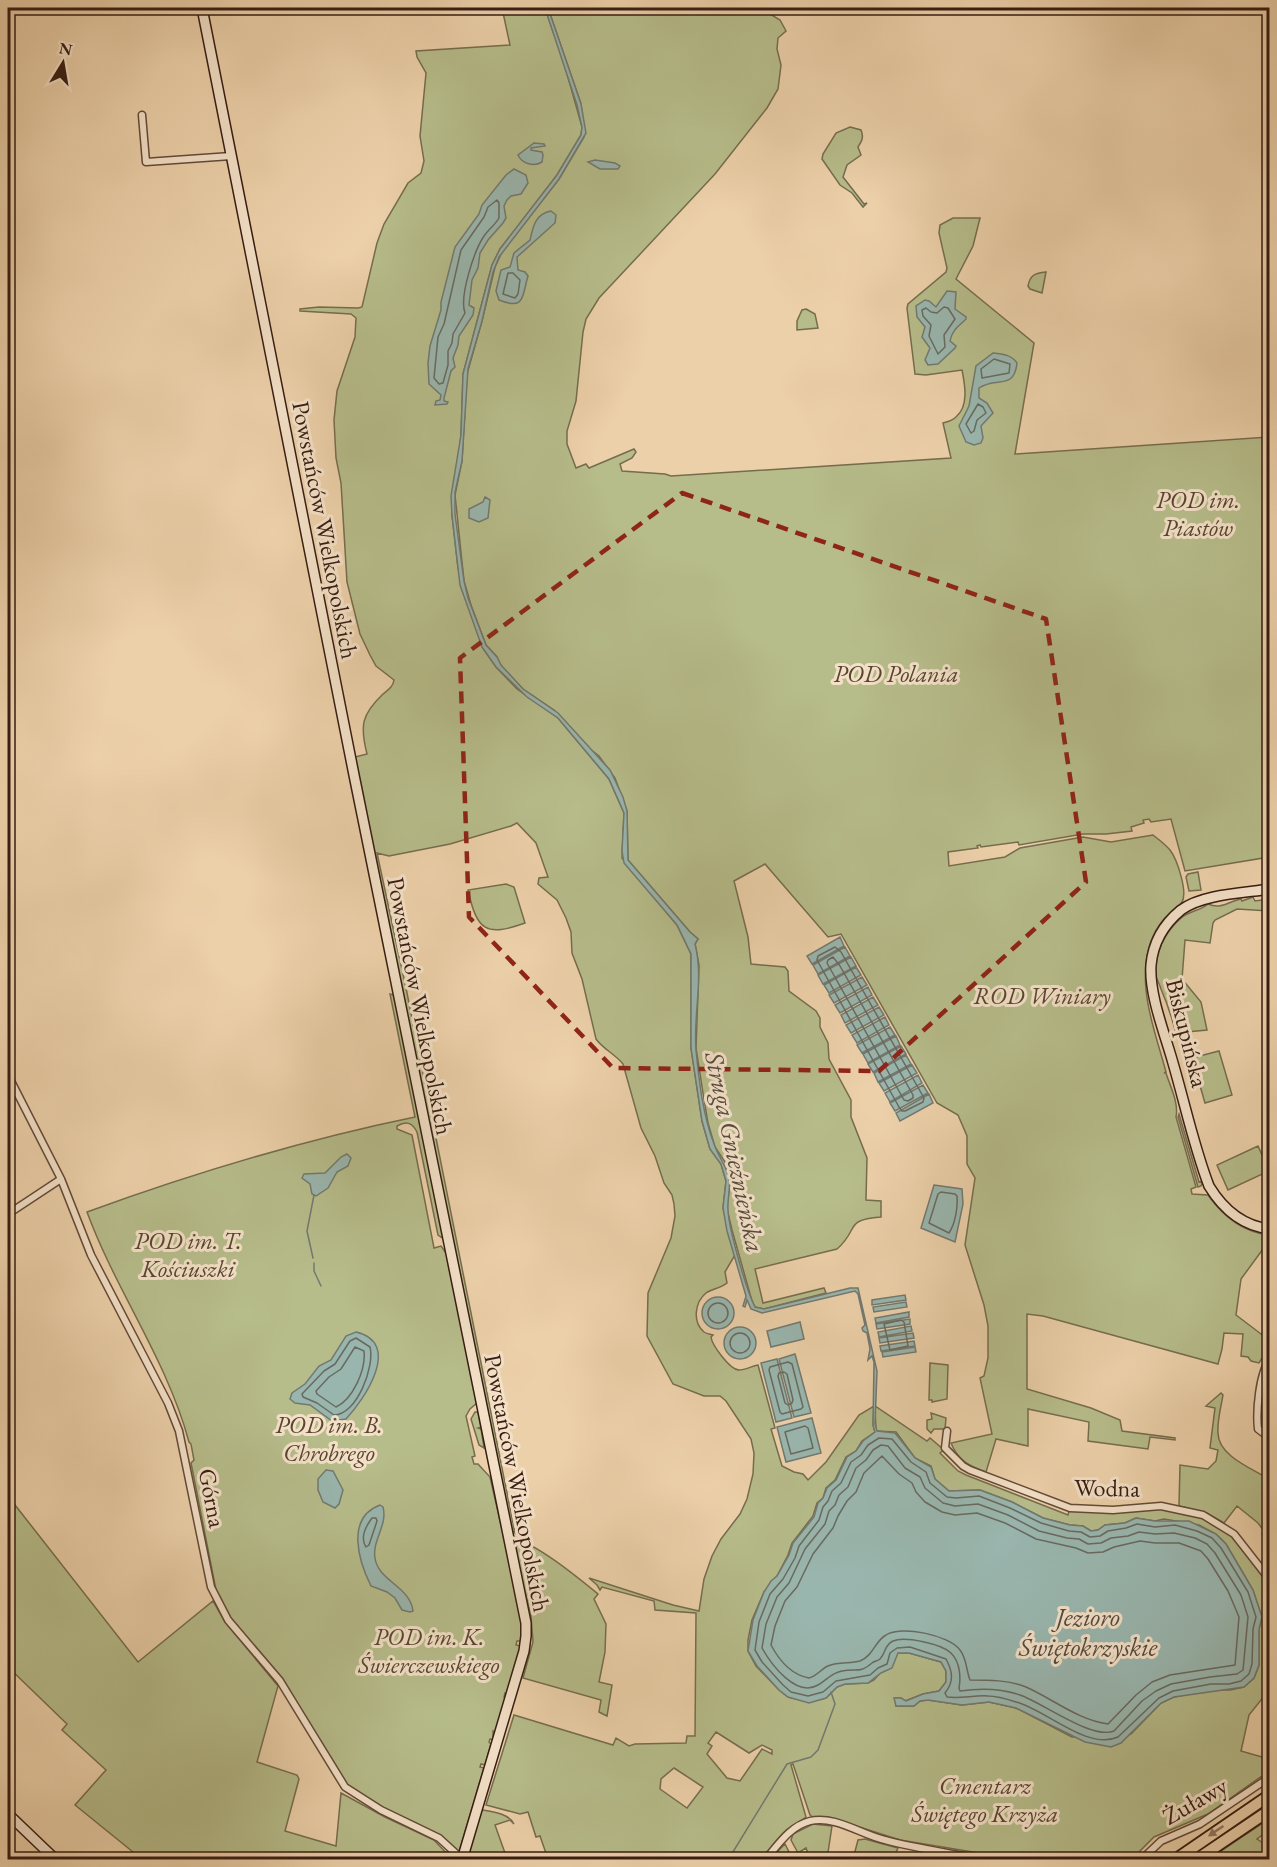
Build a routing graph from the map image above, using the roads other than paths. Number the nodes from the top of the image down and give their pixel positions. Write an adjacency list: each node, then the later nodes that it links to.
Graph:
1 (202, 8): 3 (street, Powstańców Wielkopolskich)
2 (142, 115): 3 (street)
3 (231, 156): 17 (street, Powstańców Wielkopolskich)
4 (1269, 889): 8 (street, Biskupińska)
5 (8, 1075): 6 (street, Górna)
6 (61, 1179): 7 (street); 17 (street, Górna)
7 (8, 1214)
8 (1269, 1229)
9 (1269, 1359): 11 (street)
10 (947, 1431): 12 (street, Wodna)
11 (1269, 1438)
12 (1269, 1580)
13 (1269, 1777): 21 (street, Żuławy)
14 (1269, 1796): 22 (main road, one-way to 22)
15 (1266, 1812): 23 (main road)
16 (8, 1814): 18 (street)
17 (462, 1859)
18 (56, 1860)
19 (765, 1860): 20 (street)
20 (985, 1860)
21 (1141, 1860)
22 (1175, 1860)
23 (1196, 1860)

